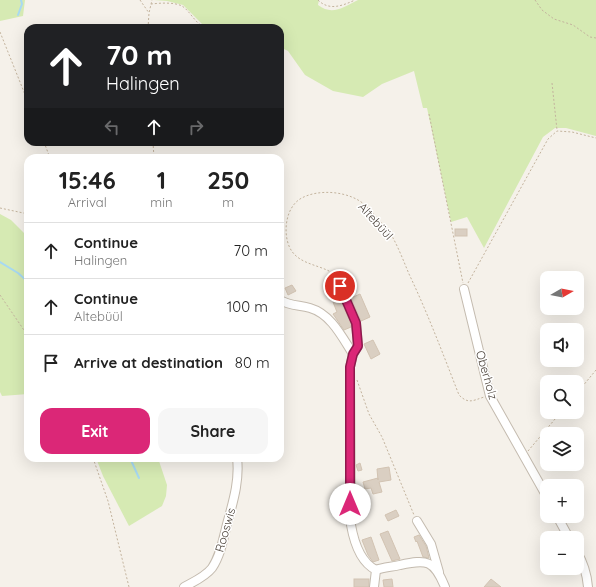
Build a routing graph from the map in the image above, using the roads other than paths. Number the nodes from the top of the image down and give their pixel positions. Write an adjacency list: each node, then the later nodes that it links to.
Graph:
1 (340, 286): 4 (street)
2 (464, 289): 6 (street, Oberholz)
3 (284, 302): 4 (street)
4 (353, 354): 8 (street)
5 (237, 462): 11 (street, Rooswis)
6 (540, 485)
7 (417, 521): 10 (street)
8 (376, 570): 10 (street); 12 (street)
9 (584, 572): 14 (street)
10 (440, 573): 13 (street)
11 (184, 587)
12 (374, 587)
13 (445, 587)
14 (588, 587)

